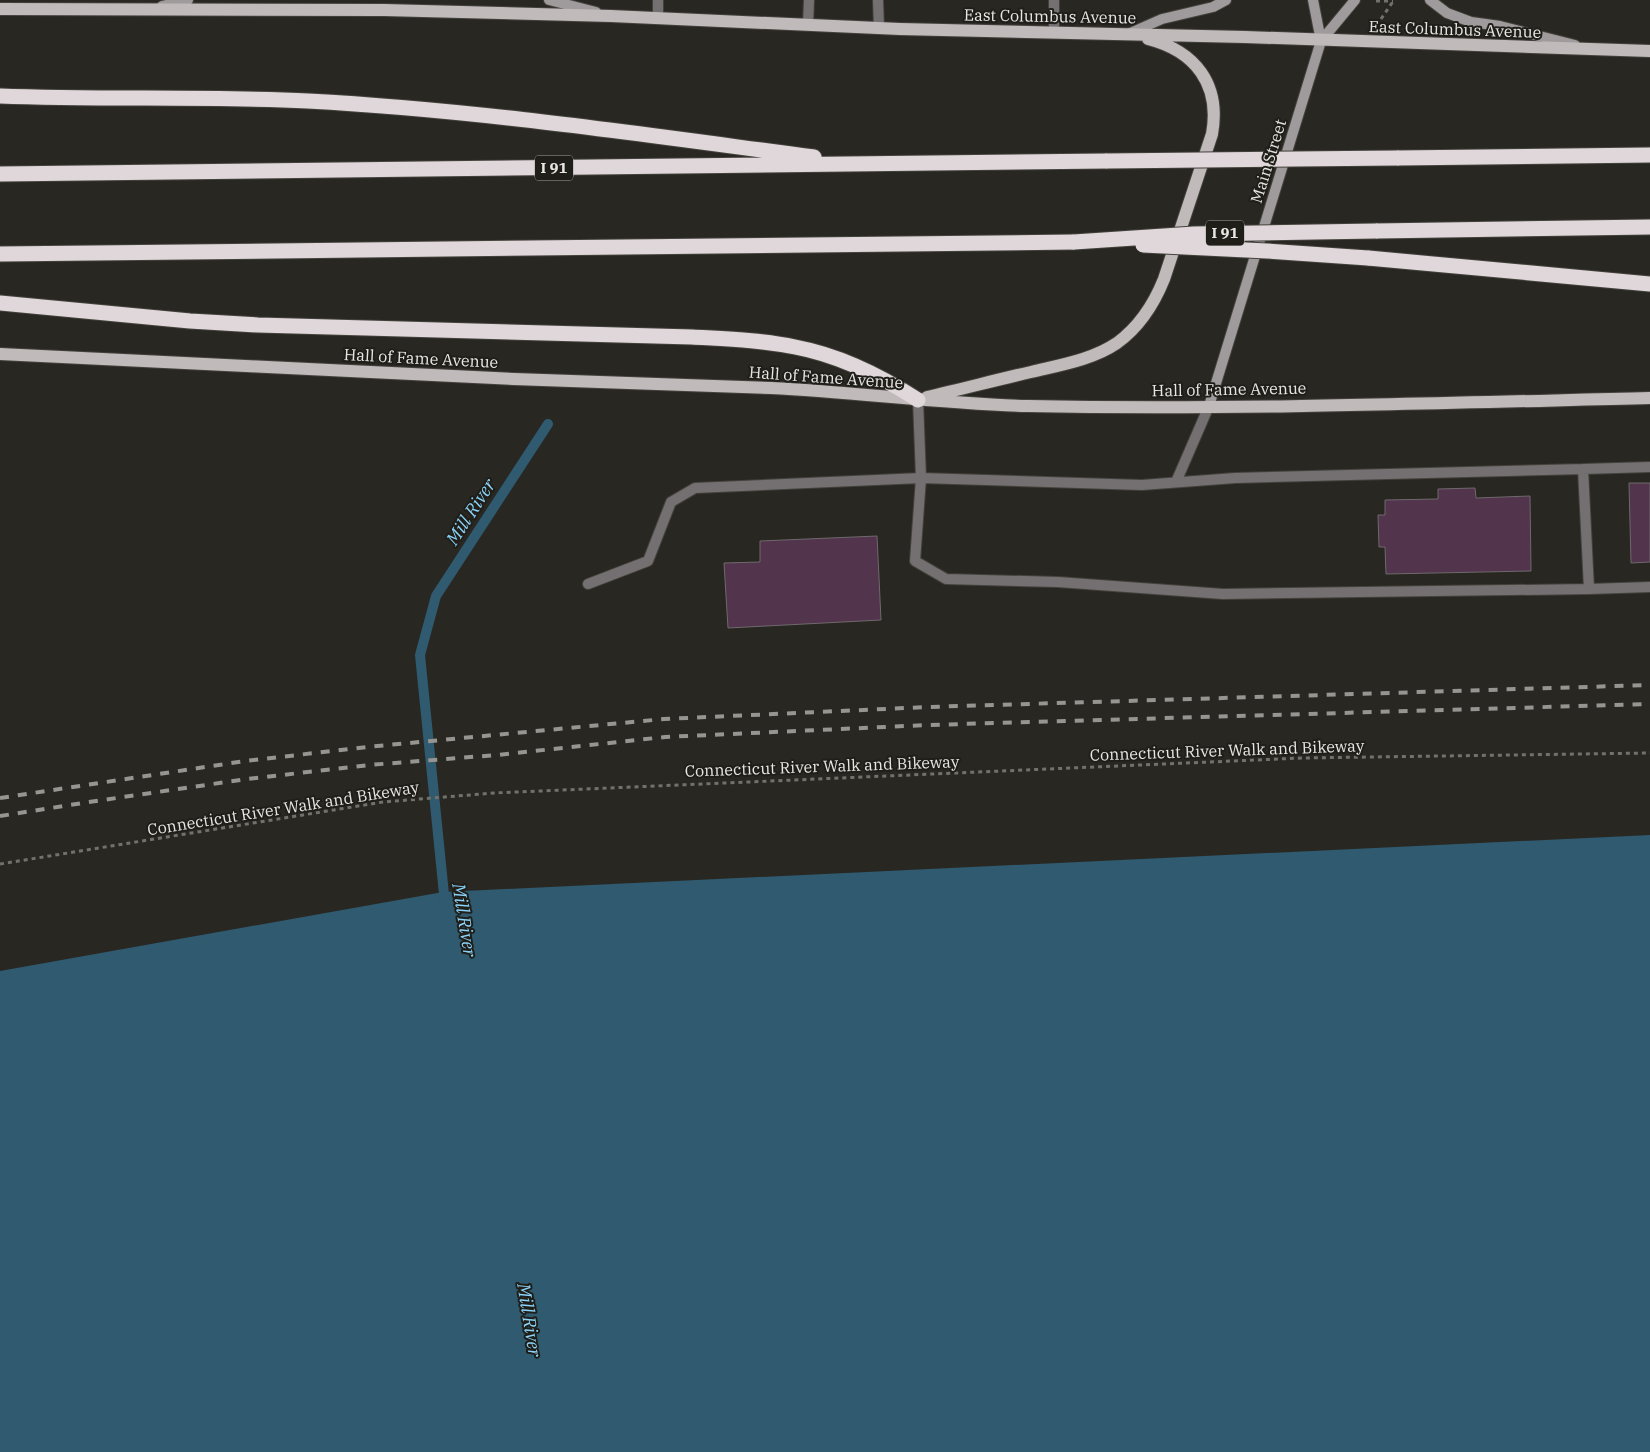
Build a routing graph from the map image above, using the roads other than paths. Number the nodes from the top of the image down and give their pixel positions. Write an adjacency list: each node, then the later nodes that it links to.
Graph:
1 (188, 0): 11 (main road)
2 (549, 0): 13 (main road)
3 (658, 0): 14 (lane)
4 (809, 0): 15 (lane)
5 (878, 0): 16 (lane)
6 (1054, 0): 17 (lane)
7 (1226, 0): 18 (main road)
8 (1313, 0): 19 (main road, Main Street)
9 (1355, 0): 19 (main road, Main Street)
10 (1430, 0): 20 (main road)
11 (153, 8): 12 (main road, East Columbus Avenue); 13 (main road, East Columbus Avenue)
12 (0, 9)
13 (611, 16): 14 (main road, East Columbus Avenue)
14 (658, 18): 15 (main road, East Columbus Avenue)
15 (808, 25): 16 (main road, East Columbus Avenue)
16 (879, 28): 17 (main road, East Columbus Avenue)
17 (1054, 32): 18 (main road, East Columbus Avenue)
18 (1128, 34): 19 (main road, East Columbus Avenue); 33 (main road)
19 (1321, 41): 20 (main road, East Columbus Avenue); 34 (main road, Main Street)
20 (1596, 50): 21 (main road, East Columbus Avenue)
21 (1650, 51)
22 (0, 96): 24 (highway)
23 (1650, 155): 24 (highway, I 91, bridge)
24 (865, 164): 25 (highway, I 91)
25 (0, 174)
26 (1650, 227): 27 (highway, I 91, bridge)
27 (1074, 242): 28 (highway, I 91); 29 (highway, bridge)
28 (0, 254)
29 (1650, 284)
30 (0, 302): 33 (highway)
31 (0, 354): 33 (main road, Hall of Fame Avenue)
32 (1650, 398): 34 (main road, Hall of Fame Avenue)
33 (918, 400): 34 (main road, Hall of Fame Avenue); 37 (lane)
34 (1209, 406): 38 (lane)
35 (1650, 467): 36 (lane)
36 (1583, 469): 38 (lane); 41 (lane)
37 (920, 478): 38 (lane); 39 (lane); 41 (lane)
38 (1176, 482)
39 (588, 584)
40 (1650, 587): 41 (lane)
41 (1590, 588)

